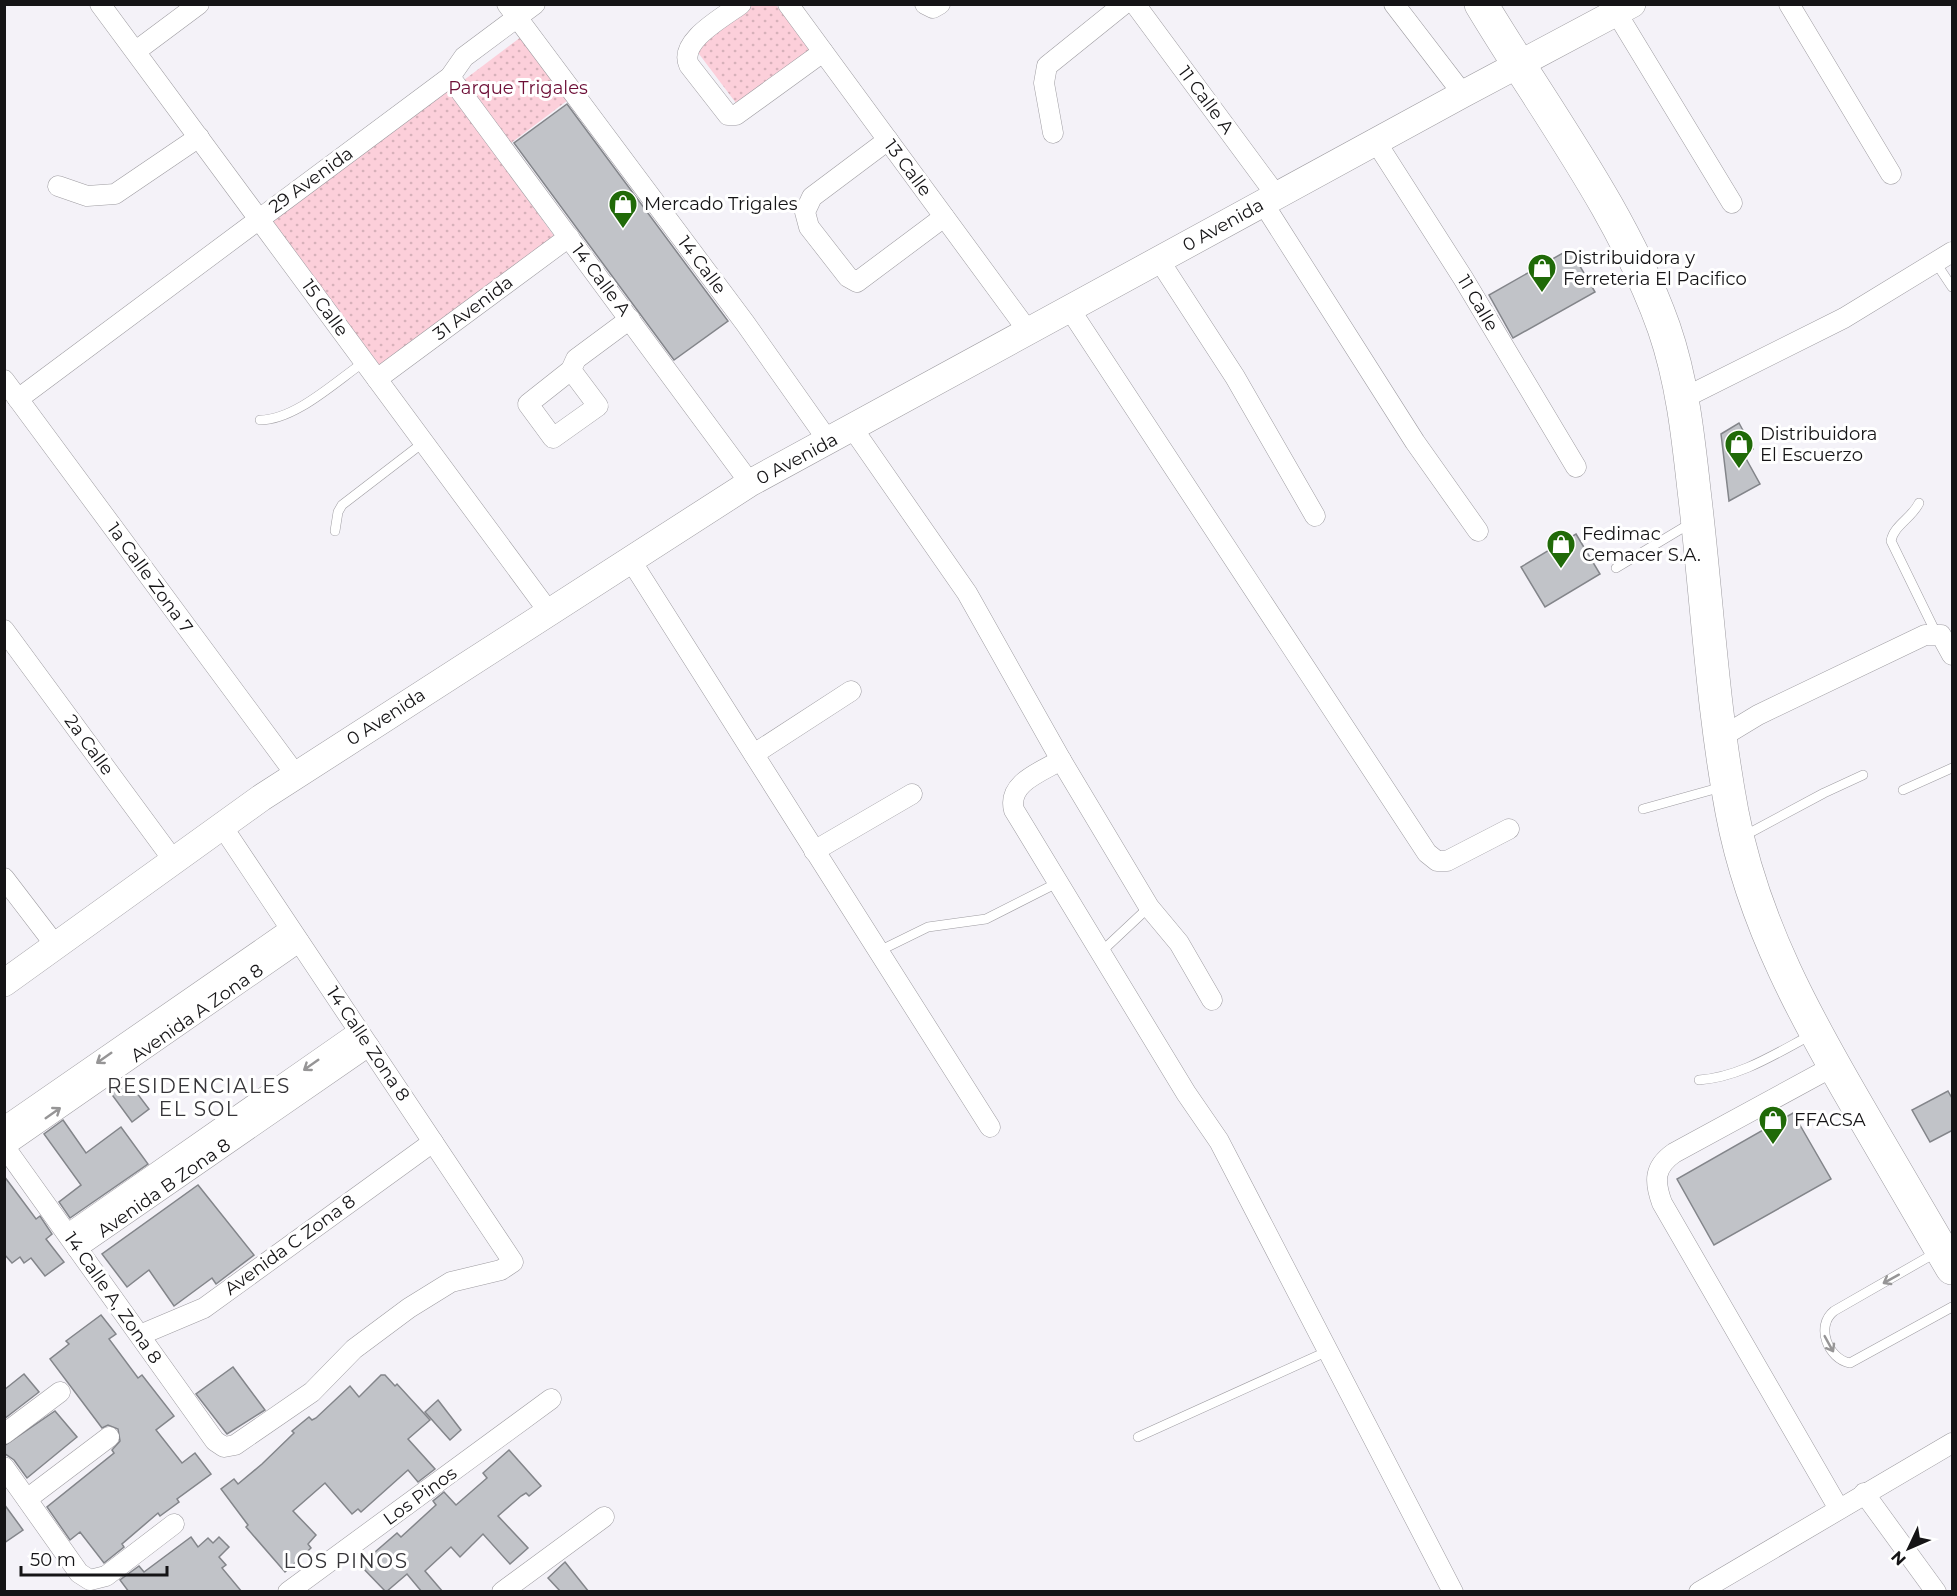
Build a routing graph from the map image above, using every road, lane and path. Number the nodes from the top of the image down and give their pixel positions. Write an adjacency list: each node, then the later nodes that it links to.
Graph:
1 (100, 4): 13 (street, 15 Calle)
2 (199, 4): 13 (street)
3 (535, 4): 12 (street, 29 Avenida)
4 (741, 4): 14 (street)
5 (788, 4): 14 (street, 13 Calle)
6 (1124, 4): 18 (street)
7 (1135, 4): 24 (street, 11 Calle A)
8 (1394, 4): 17 (street)
9 (1481, 4): 15 (highway)
10 (1789, 4): 22 (street)
11 (1624, 8): 15 (street, 0 Avenida); 25 (street)
12 (512, 11): 16 (street, 29 Avenida); 45 (street, 14 Calle)
13 (136, 51): 19 (street, 15 Calle)
14 (823, 52): 20 (street, 13 Calle)
15 (1519, 65): 17 (street, 0 Avenida); 41 (highway)
16 (450, 77): 27 (street, 29 Avenida); 28 (street, 14 Calle A)
17 (1463, 94): 21 (street, 0 Avenida)
18 (1053, 133)
19 (199, 137): 23 (street); 27 (street, 15 Calle)
20 (888, 140): 26 (street, 13 Calle); 26 (street)
21 (1376, 142): 24 (street, 0 Avenida); 46 (street, 11 Calle)
22 (1891, 174)
23 (58, 186)
24 (1270, 199): 30 (street, 0 Avenida); 52 (street, 11 Calle A)
25 (1732, 203)
26 (944, 217): 35 (street, 13 Calle)
27 (259, 218): 36 (street, 15 Calle); 40 (street, 29 Avenida)
28 (569, 237): 34 (street, 14 Calle A); 38 (street, 31 Avenida)
29 (1953, 252): 31 (street)
30 (1158, 260): 33 (street, 0 Avenida); 49 (street)
31 (1936, 263): 32 (lane); 41 (street)
32 (1953, 286)
33 (1069, 308): 35 (street, 0 Avenida); 71 (street)
34 (630, 319): 37 (street); 47 (street, 14 Calle A)
35 (1028, 331): 43 (street, 0 Avenida)
36 (364, 362): 38 (street, 15 Calle); 42 (lane)
37 (571, 370): 37 (street)
38 (377, 379): 44 (street, 15 Calle)
39 (4, 380): 40 (street, 1a Calle Zona 7)
40 (18, 399): 64 (street, 1a Calle Zona 7)
41 (1682, 399): 50 (highway)
42 (260, 420)
43 (853, 429): 45 (street, 0 Avenida); 62 (street)
44 (424, 442): 51 (lane); 55 (street, 15 Calle)
45 (829, 442): 47 (street, 0 Avenida)
46 (1576, 466)
47 (750, 483): 53 (street, 0 Avenida)
48 (1918, 503): 57 (lane)
49 (1315, 516)
50 (1698, 519): 54 (lane); 60 (highway)
51 (335, 531)
52 (1478, 531)
53 (630, 559): 55 (street, 0 Avenida); 61 (street)
54 (1616, 568)
55 (549, 612): 64 (street, 0 Avenida)
56 (4, 630): 74 (street, 2a Calle)
57 (1936, 633): 58 (street); 60 (street)
58 (1953, 655)
59 (851, 691): 61 (street)
60 (1720, 738): 66 (highway)
61 (754, 754): 73 (street)
62 (1061, 760): 76 (street); 77 (street)
63 (1953, 768): 67 (lane)
64 (296, 775): 70 (street, 0 Avenida)
65 (1863, 775): 72 (lane)
66 (1727, 786): 69 (lane); 72 (highway)
67 (1903, 790)
68 (912, 794): 73 (street)
69 (1643, 809)
70 (222, 826): 74 (street, 0 Avenida); 78 (street, 14 Calle Zona 8)
71 (1509, 830)
72 (1738, 840): 84 (highway)
73 (814, 851): 80 (street)
74 (174, 861): 79 (street, 0 Avenida)
75 (4, 878): 79 (street)
76 (1058, 882): 80 (lane); 81 (street)
77 (1149, 907): 81 (lane); 83 (street)
78 (295, 936): 85 (street, 14 Calle Zona 8); 88 (street, Avenida A Zona 8, one-way to 88); 91 (street, Avenida A Zona 8, one-way to 78)
79 (56, 946): 82 (street, 0 Avenida)
80 (877, 952): 89 (street)
81 (1101, 952): 96 (street)
82 (4, 983)
83 (1212, 1000)
84 (1815, 1033): 86 (highway); 87 (lane)
85 (364, 1039): 90 (street, 14 Calle Zona 8); 92 (street, Avenida B Zona 8)
86 (1834, 1065): 93 (highway); 107 (street)
87 (1699, 1080)
88 (4, 1127)
89 (990, 1127)
90 (433, 1142): 95 (street, Avenida C Zona 8); 103 (street, 14 Calle Zona 8)
91 (5, 1146): 92 (street, 14 Calle A, Zona 8)
92 (73, 1241): 95 (street, 14 Calle A, Zona 8)
93 (1947, 1259): 94 (lane, one-way to 94)
94 (1953, 1307)
95 (140, 1335): 103 (street, 14 Calle A, Zona 8)
96 (1328, 1351): 101 (lane); 112 (street)
97 (60, 1392): 99 (street)
98 (551, 1399): 110 (street, Los Pinos)
99 (4, 1434)
100 (109, 1437): 106 (street)
101 (1138, 1437)
102 (1953, 1443): 105 (street)
103 (224, 1447)
104 (4, 1467): 106 (street)
105 (1864, 1493): 107 (street); 114 (street)
106 (27, 1499): 109 (street)
107 (1839, 1509): 113 (street)
108 (604, 1516): 111 (street)
109 (174, 1524)
110 (288, 1592)
111 (502, 1592)
112 (1453, 1592)
113 (1699, 1592)
114 (1936, 1592)

